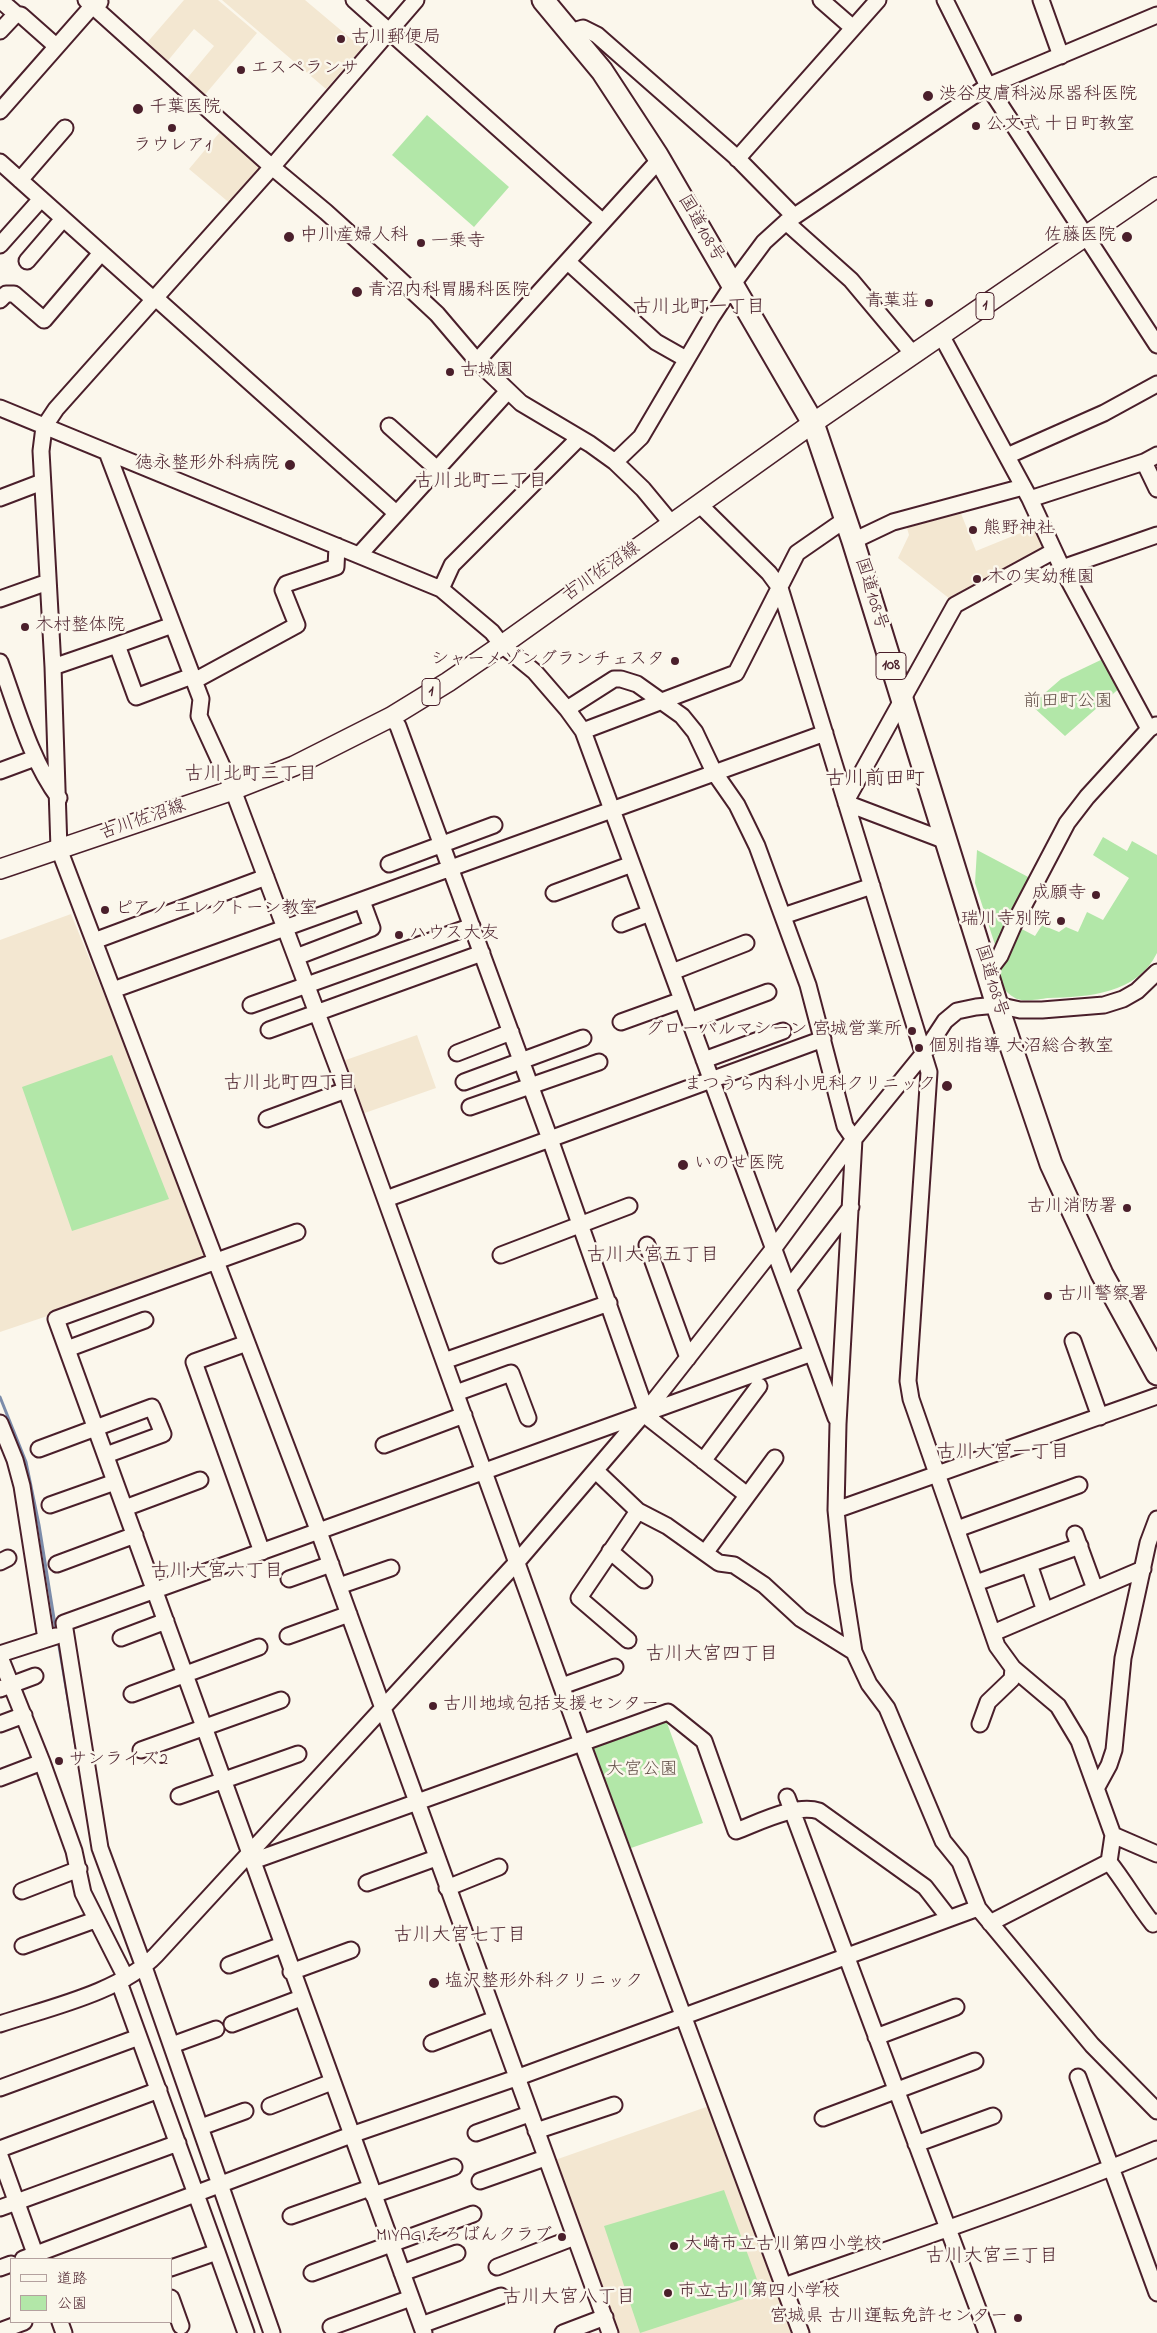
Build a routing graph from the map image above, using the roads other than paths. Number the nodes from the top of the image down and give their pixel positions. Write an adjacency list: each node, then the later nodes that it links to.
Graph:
1 (0, 0): 10 (street)
2 (354, 0): 14 (street)
3 (416, 0): 14 (street)
4 (543, 0): 15 (highway, 国道108号 / 108)
5 (821, 0): 12 (street)
6 (878, 0): 12 (street)
7 (945, 0): 18 (street)
8 (1041, 0): 17 (street)
9 (94, 3): 16 (street); 24 (street)
10 (16, 14): 13 (street); 16 (street)
11 (1157, 15): 17 (street)
12 (852, 28): 22 (street)
13 (0, 31)
14 (389, 31): 24 (street); 30 (street)
15 (570, 32): 21 (highway, 国道108号 / 108); 22 (street)
16 (56, 46): 19 (street)
17 (1061, 56): 18 (street)
18 (988, 86): 29 (street); 31 (street)
19 (0, 111)
20 (65, 128): 25 (street)
21 (660, 159): 30 (street); 36 (highway, 国道108号 / 108)
22 (737, 159): 29 (street)
23 (0, 162): 25 (street)
24 (272, 167): 37 (street); 43 (street)
25 (20, 180): 27 (street)
26 (1157, 187): 31 (main road, 古川佐沼線 / 1)
27 (41, 199): 28 (street); 32 (street)
28 (63, 219): 33 (street); 34 (street)
29 (790, 219): 36 (street); 41 (street)
30 (603, 222): 35 (street)
31 (1088, 237): 39 (main road, 古川佐沼線 / 1); 40 (street)
32 (0, 245)
33 (102, 253): 37 (street); 38 (street)
34 (27, 261)
35 (568, 262): 42 (street); 43 (street)
36 (733, 284): 42 (street); 47 (highway, 国道108号 / 108)
37 (153, 299): 49 (street); 61 (street)
38 (0, 300)
39 (941, 335): 41 (main road, 古川佐沼線 / 1); 52 (street)
40 (1157, 345)
41 (913, 354): 47 (main road, 古川佐沼線 / 1)
42 (686, 359): 54 (street)
43 (477, 361): 45 (street)
44 (1157, 384): 52 (street)
45 (508, 391): 50 (street); 55 (street)
46 (0, 408): 49 (street)
47 (813, 423): 60 (main road, 古川佐沼線 / 1); 62 (highway, 国道108号 / 108)
48 (389, 426): 55 (street)
49 (44, 427): 51 (street); 56 (street)
50 (579, 438): 54 (street); 72 (street)
51 (107, 452): 66 (street); 79 (street)
52 (1007, 456): 58 (street)
53 (1150, 459): 57 (street); 58 (street)
54 (615, 462): 63 (street)
55 (437, 469): 61 (street)
56 (42, 482): 59 (street); 70 (street)
57 (1157, 489)
58 (1026, 493): 65 (street); 67 (street)
59 (0, 498)
60 (700, 505): 63 (main road, 古川佐沼線 / 1); 71 (street)
61 (396, 513): 68 (street)
62 (846, 519): 65 (highway, 国道108号 / 108); 71 (street)
63 (672, 524): 76 (main road, 古川佐沼線 / 1)
64 (1157, 535): 69 (street)
65 (853, 541): 80 (highway, 国道108号 / 108)
66 (337, 546): 68 (street); 79 (street)
67 (1054, 551): 69 (street); 80 (street)
68 (359, 555): 72 (street)
69 (1062, 568): 84 (street)
70 (48, 582): 73 (street); 78 (street)
71 (780, 588): 81 (street); 86 (street)
72 (440, 589): 76 (street)
73 (0, 599)
74 (167, 627): 75 (street)
75 (117, 645): 78 (street); 79 (street)
76 (502, 645): 82 (street); 83 (main road, 古川佐沼線 / 1)
77 (0, 662): 87 (street)
78 (53, 667): 91 (street)
79 (193, 679): 90 (street)
80 (902, 700): 92 (street); 95 (highway, 国道108号 / 108)
81 (662, 701): 82 (street); 85 (street); 89 (street)
82 (567, 709): 85 (street)
83 (391, 717): 90 (main road, 古川佐沼線 / 1); 96 (street)
84 (1153, 727): 117 (street)
85 (583, 731): 93 (street)
86 (825, 733): 89 (street); 92 (street)
87 (35, 758): 88 (street); 91 (street)
88 (0, 771)
89 (714, 772): 93 (street); 107 (street)
90 (233, 790): 97 (main road, 古川佐沼線 / 1); 102 (street)
91 (59, 798): 97 (street)
92 (846, 802): 95 (street); 103 (street)
93 (612, 810): 99 (street); 101 (street)
94 (494, 825): 96 (street)
95 (946, 841): 117 (highway, 国道108号 / 108)
96 (442, 844): 98 (street); 101 (street)
97 (59, 849): 100 (main road, 古川佐沼線 / 1); 111 (street)
98 (389, 864)
99 (632, 864): 104 (street); 106 (street)
100 (0, 869)
101 (451, 869): 105 (street); 109 (street)
102 (266, 877): 110 (street); 111 (street)
103 (872, 886): 107 (street); 133 (street)
104 (554, 893)
105 (362, 901): 110 (street); 114 (street)
106 (650, 913): 108 (street); 115 (street)
107 (783, 916): 131 (street)
108 (621, 924)
109 (472, 926): 113 (street); 118 (street)
110 (285, 928): 114 (street); 119 (street)
111 (94, 941): 119 (street)
112 (746, 943): 115 (street)
113 (482, 953): 124 (street); 129 (street)
114 (296, 957): 118 (street)
115 (672, 972): 121 (street)
116 (1157, 972): 123 (street)
117 (987, 973): 123 (highway, 国道108号 / 108)
118 (307, 985): 122 (street); 124 (street)
119 (113, 990): 153 (street)
120 (768, 992): 125 (street)
121 (682, 1000): 125 (street); 126 (street)
122 (251, 1005)
123 (997, 1006): 133 (street); 163 (highway, 国道108号 / 108)
124 (317, 1012): 127 (street); 140 (street)
125 (690, 1021): 135 (street)
126 (621, 1022)
127 (269, 1030)
128 (783, 1031): 135 (street)
129 (511, 1032): 132 (street); 134 (street)
130 (583, 1038): 134 (street)
131 (824, 1039): 137 (street); 144 (street)
132 (457, 1053)
133 (924, 1053): 144 (street); 181 (street)
134 (521, 1060): 138 (street); 139 (street)
135 (704, 1060): 137 (street)
136 (599, 1062): 139 (street)
137 (712, 1080): 143 (street); 151 (street)
138 (464, 1082)
139 (531, 1087): 141 (street); 143 (street)
140 (346, 1090): 142 (street); 145 (street)
141 (470, 1107)
142 (267, 1119)
143 (550, 1139): 145 (street); 148 (street)
144 (854, 1139): 147 (street); 151 (street)
145 (386, 1199): 162 (street)
146 (629, 1206): 148 (street)
147 (851, 1207): 154 (street); 172 (street)
148 (581, 1225): 152 (street); 155 (street)
149 (297, 1232): 153 (street)
150 (647, 1245): 161 (street)
151 (774, 1248): 154 (street); 161 (street)
152 (501, 1255)
153 (216, 1262): 158 (street); 159 (street)
154 (789, 1288): 160 (street)
155 (609, 1303): 162 (street); 167 (street)
156 (145, 1320): 159 (street)
157 (1073, 1340): 169 (street)
158 (247, 1343): 192 (street); 194 (street)
159 (67, 1349): 173 (street)
160 (812, 1353): 167 (street); 172 (street)
161 (688, 1358): 167 (street)
162 (444, 1361): 165 (street)
163 (1157, 1374)
164 (759, 1386): 178 (street)
165 (456, 1393): 168 (street); 170 (street)
166 (1157, 1396): 169 (street)
167 (646, 1411): 178 (street); 179 (street); 180 (street)
168 (464, 1415): 174 (street); 180 (street)
169 (1100, 1416): 181 (street)
170 (528, 1418)
171 (0, 1423): 214 (street)
172 (838, 1424): 188 (street)
173 (96, 1428): 175 (street); 176 (street); 176 (street)
174 (384, 1445)
175 (39, 1449)
176 (106, 1455): 183 (street)
177 (775, 1458): 185 (street)
178 (703, 1461): 185 (street)
179 (596, 1471): 189 (street); 197 (street)
180 (484, 1472): 192 (street); 197 (street)
181 (938, 1474): 188 (street); 191 (street)
182 (200, 1480): 187 (street)
183 (115, 1482): 186 (street); 187 (street)
184 (1079, 1486): 191 (street)
185 (747, 1495): 196 (street)
186 (50, 1506)
187 (125, 1508): 193 (street)
188 (836, 1510): 218 (street)
189 (638, 1511): 195 (street); 196 (street)
190 (1157, 1519): 202 (street)
191 (957, 1529): 205 (street)
192 (319, 1532): 194 (street); 199 (street)
193 (135, 1535): 198 (street); 207 (street)
194 (262, 1552): 207 (street)
195 (610, 1552): 204 (street); 216 (street)
196 (705, 1553): 218 (street)
197 (517, 1562): 224 (street); 228 (street)
198 (58, 1564)
199 (331, 1564): 203 (street); 206 (street)
200 (1029, 1564): 205 (street); 208 (street); 209 (street)
201 (391, 1568): 206 (street)
202 (1143, 1568): 208 (street); 239 (street)
203 (288, 1579)
204 (644, 1580)
205 (976, 1583): 212 (street)
206 (339, 1586): 210 (street)
207 (155, 1589): 211 (street); 214 (street)
208 (1095, 1589): 209 (street)
209 (1045, 1611): 212 (street)
210 (349, 1614): 213 (street); 228 (street)
211 (166, 1621): 215 (street); 222 (street)
212 (993, 1633): 221 (street)
213 (288, 1636)
214 (53, 1637): 219 (street); 265 (street)
215 (121, 1638)
216 (628, 1640)
217 (259, 1646): 222 (street)
218 (854, 1652): 254 (street)
219 (0, 1656): 225 (street)
220 (615, 1667): 224 (street)
221 (1013, 1668): 230 (street); 239 (street)
222 (185, 1674): 226 (street); 232 (street)
223 (35, 1676): 225 (street)
224 (562, 1686): 233 (street)
225 (6, 1687): 229 (street)
226 (132, 1694)
227 (281, 1700): 232 (street)
228 (384, 1708): 242 (street); 246 (street)
229 (24, 1716): 231 (street); 236 (street)
230 (979, 1717)
231 (0, 1724)
232 (204, 1727): 234 (street); 238 (street)
233 (582, 1743): 242 (street); 243 (street); 268 (street)
234 (141, 1750)
235 (298, 1754): 238 (street)
236 (42, 1762): 237 (street); 250 (street)
237 (0, 1778)
238 (223, 1780): 240 (street); 246 (street)
239 (1097, 1787): 244 (street)
240 (179, 1796)
241 (786, 1797): 243 (street)
242 (416, 1802): 246 (street); 247 (street)
243 (792, 1811): 255 (street); 262 (street)
244 (1113, 1835): 245 (street); 248 (street)
245 (1157, 1854)
246 (251, 1857): 259 (street); 265 (street)
247 (436, 1858): 251 (street); 252 (street)
248 (1109, 1862): 257 (street); 258 (street)
249 (499, 1867): 252 (street)
250 (78, 1869): 253 (street); 256 (street)
251 (368, 1883)
252 (447, 1888): 269 (street)
253 (22, 1891)
254 (978, 1908): 255 (street); 258 (street)
255 (949, 1918): 262 (street)
256 (95, 1920): 260 (street); 265 (street)
257 (1157, 1922)
258 (990, 1923): 287 (street)
259 (282, 1945): 263 (street); 264 (street)
260 (23, 1946)
261 (352, 1950): 264 (street)
262 (846, 1956): 268 (street); 274 (street)
263 (229, 1965)
264 (292, 1972): 266 (street)
265 (133, 1974): 270 (street); 273 (street); 276 (street)
266 (301, 1998): 271 (street); 280 (street)
267 (956, 2007): 274 (street)
268 (684, 2016): 279 (street); 321 (street)
269 (494, 2019): 275 (street); 279 (street)
270 (0, 2024)
271 (232, 2024)
272 (216, 2029): 276 (street)
273 (139, 2037): 281 (street); 282 (street)
274 (876, 2037): 283 (street)
275 (432, 2043)
276 (172, 2044): 291 (street)
277 (975, 2061): 283 (street)
278 (1078, 2077): 302 (street)
279 (516, 2078): 288 (street); 294 (street)
280 (332, 2082): 285 (street); 294 (street)
281 (0, 2088)
282 (159, 2090): 295 (street); 297 (street)
283 (896, 2090): 290 (street); 296 (street)
284 (614, 2104): 292 (street)
285 (270, 2106)
286 (245, 2111): 291 (street)
287 (1157, 2111)
288 (529, 2114): 292 (street); 293 (street)
289 (993, 2116): 296 (street)
290 (823, 2118)
291 (201, 2127): 304 (street)
292 (536, 2132): 300 (street)
293 (476, 2133)
294 (351, 2135): 304 (street); 305 (street)
295 (178, 2143): 306 (street); 307 (street)
296 (916, 2144): 311 (street)
297 (0, 2148)
298 (1157, 2149): 302 (street)
299 (0, 2156): 307 (street)
300 (546, 2158): 303 (street); 312 (street)
301 (454, 2167): 305 (street)
302 (1110, 2169): 311 (street); 322 (street)
303 (480, 2180)
304 (221, 2183): 306 (street); 333 (street)
305 (372, 2191): 310 (street); 313 (street)
306 (196, 2193): 314 (street); 316 (street)
307 (17, 2202): 308 (street); 316 (street)
308 (0, 2208)
309 (473, 2214): 313 (street)
310 (291, 2216)
311 (948, 2229): 321 (street); 337 (street)
312 (575, 2237): 317 (street); 326 (street)
313 (391, 2244): 319 (street); 320 (street)
314 (218, 2252): 318 (street); 332 (street)
315 (457, 2253): 320 (street)
316 (32, 2258)
317 (497, 2267)
318 (172, 2268)
319 (312, 2273)
320 (402, 2273): 324 (street)
321 (784, 2286): 336 (street)
322 (1157, 2293)
323 (501, 2296): 330 (street)
324 (411, 2298): 329 (street); 330 (street)
325 (172, 2301): 328 (street)
326 (605, 2318): 334 (street); 335 (street)
327 (21, 2323): 331 (street)
328 (181, 2326)
329 (331, 2327)
330 (422, 2329)
331 (0, 2331)
332 (246, 2333)
333 (272, 2333)
334 (563, 2333)
335 (610, 2333)
336 (801, 2333)
337 (987, 2333)

